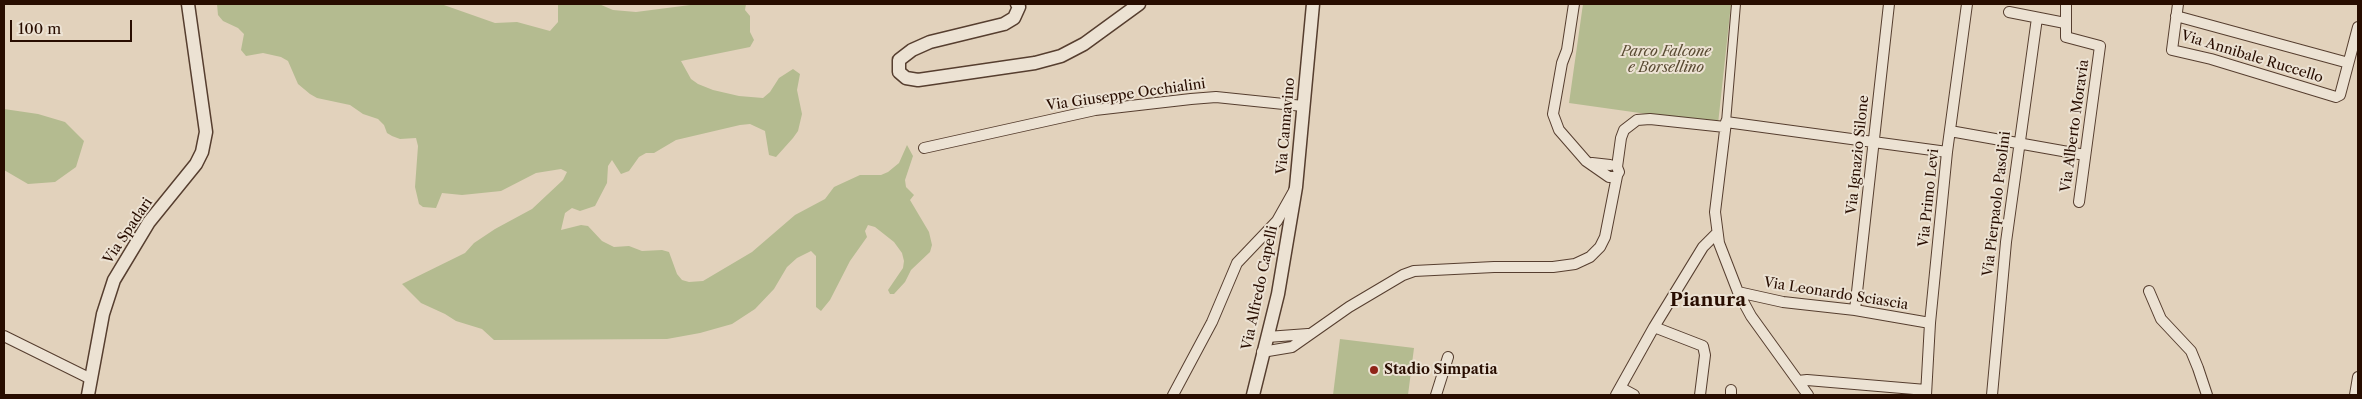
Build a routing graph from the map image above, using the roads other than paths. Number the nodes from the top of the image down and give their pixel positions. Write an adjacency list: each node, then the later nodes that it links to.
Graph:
1 (188, 4): 40 (street, Via Spadari)
2 (1017, 4): 3 (street)
3 (1139, 4)
4 (1312, 4): 17 (street, Via Cannavino)
5 (1574, 4): 25 (street)
6 (1736, 4): 18 (street)
7 (1889, 4): 20 (street, Via Ignazio Silone)
8 (1967, 4): 19 (street, Via Primo Levi)
9 (2066, 4): 14 (street)
10 (2178, 4): 12 (street, Via Annibale Ruccello)
11 (2009, 12): 13 (street)
12 (2176, 16): 15 (street, Via Annibale Ruccello); 16 (street)
13 (2037, 18): 14 (street); 21 (street, Via Pierpaolo Pasolini)
14 (2065, 23): 24 (street, Via Alberto Moravia)
15 (2358, 27)
16 (2345, 62)
17 (1303, 106): 22 (street, Via Giuseppe Occhialini); 26 (street, Via Cannavino)
18 (1726, 124): 20 (street); 25 (street); 28 (street)
19 (1950, 131): 21 (street); 23 (street, Via Primo Levi)
20 (1873, 142): 23 (street); 31 (street, Via Ignazio Silone)
21 (2018, 144): 24 (street); 51 (street, Via Pierpaolo Pasolini)
22 (924, 148)
23 (1947, 152): 32 (street, Via Primo Levi)
24 (2085, 155): 27 (street, Via Alberto Moravia)
25 (1612, 174): 34 (street)
26 (1296, 187): 36 (street, Via Alfredo Capelli); 45 (street, Via Cannavino)
27 (2079, 202)
28 (1717, 233): 30 (street); 33 (street)
29 (2149, 291): 52 (street)
30 (1738, 292): 31 (street, Via Leonardo Sciascia); 41 (street)
31 (1855, 310): 32 (street, Via Leonardo Sciascia)
32 (1930, 323): 43 (street, Via Primo Levi)
33 (1654, 326): 42 (street); 49 (street)
34 (1309, 334): 36 (street); 37 (street)
35 (4, 336): 40 (street)
36 (1266, 337): 37 (street, Via Alfredo Capelli)
37 (1262, 352): 46 (street, Via Alfredo Capelli)
38 (1448, 357): 47 (street)
39 (2358, 377): 53 (street)
40 (91, 379): 44 (street, Via Spadari)
41 (1798, 381): 43 (street); 50 (street)
42 (1618, 392): 48 (street)
43 (1926, 393)
44 (88, 395)
45 (1173, 395)
46 (1253, 395)
47 (1436, 395)
48 (1634, 395)
49 (1700, 395)
50 (1808, 395)
51 (1992, 395)
52 (2207, 395)
53 (2355, 395)

